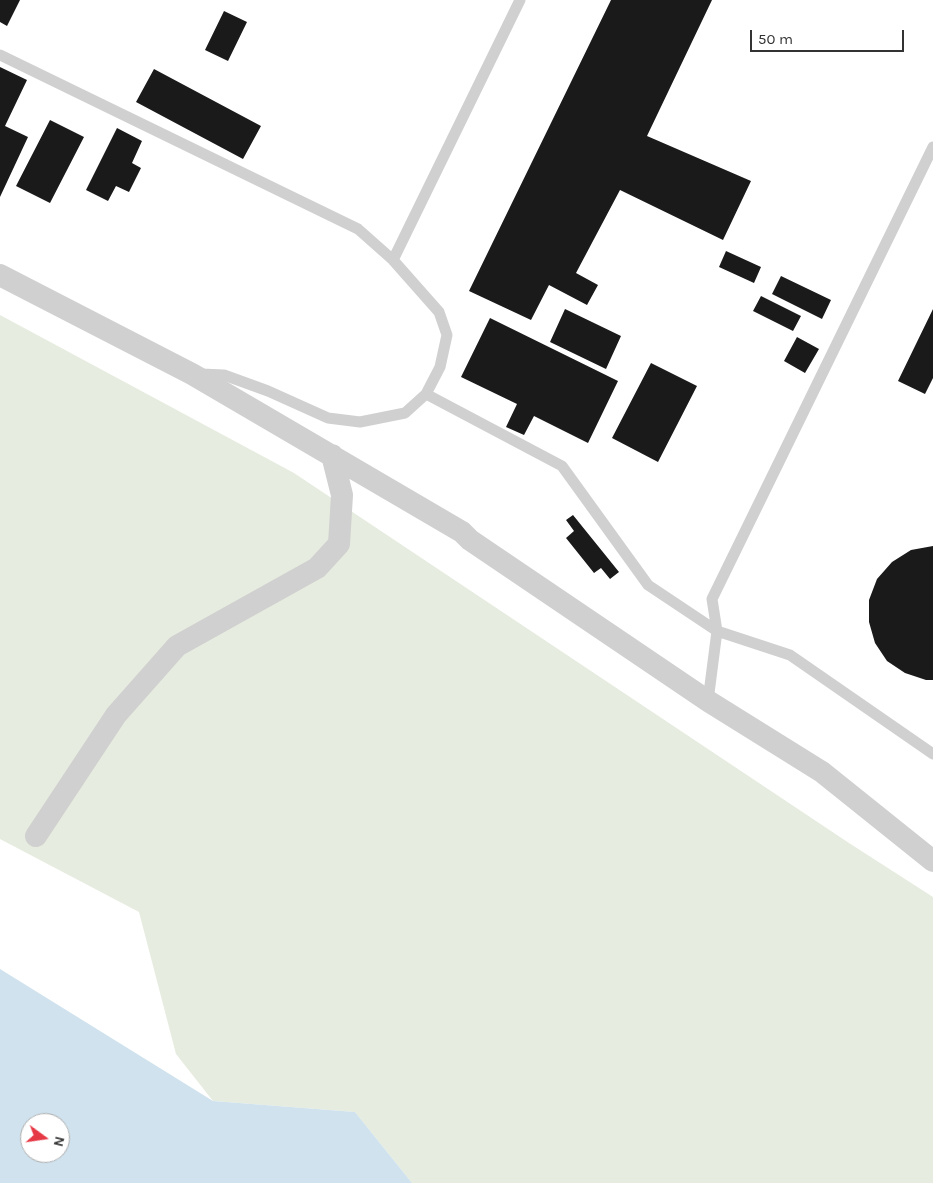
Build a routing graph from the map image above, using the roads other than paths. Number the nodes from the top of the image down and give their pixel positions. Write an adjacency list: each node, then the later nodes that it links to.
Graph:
1 (520, 0): 4 (lane)
2 (0, 55): 4 (lane)
3 (933, 148): 9 (lane)
4 (393, 260): 7 (lane)
5 (0, 275): 6 (street)
6 (192, 374): 7 (lane); 8 (street)
7 (426, 394): 9 (lane)
8 (332, 455): 10 (street); 12 (street)
9 (717, 631): 10 (lane); 11 (lane)
10 (708, 701): 13 (street)
11 (933, 754)
12 (36, 836)
13 (933, 861)

